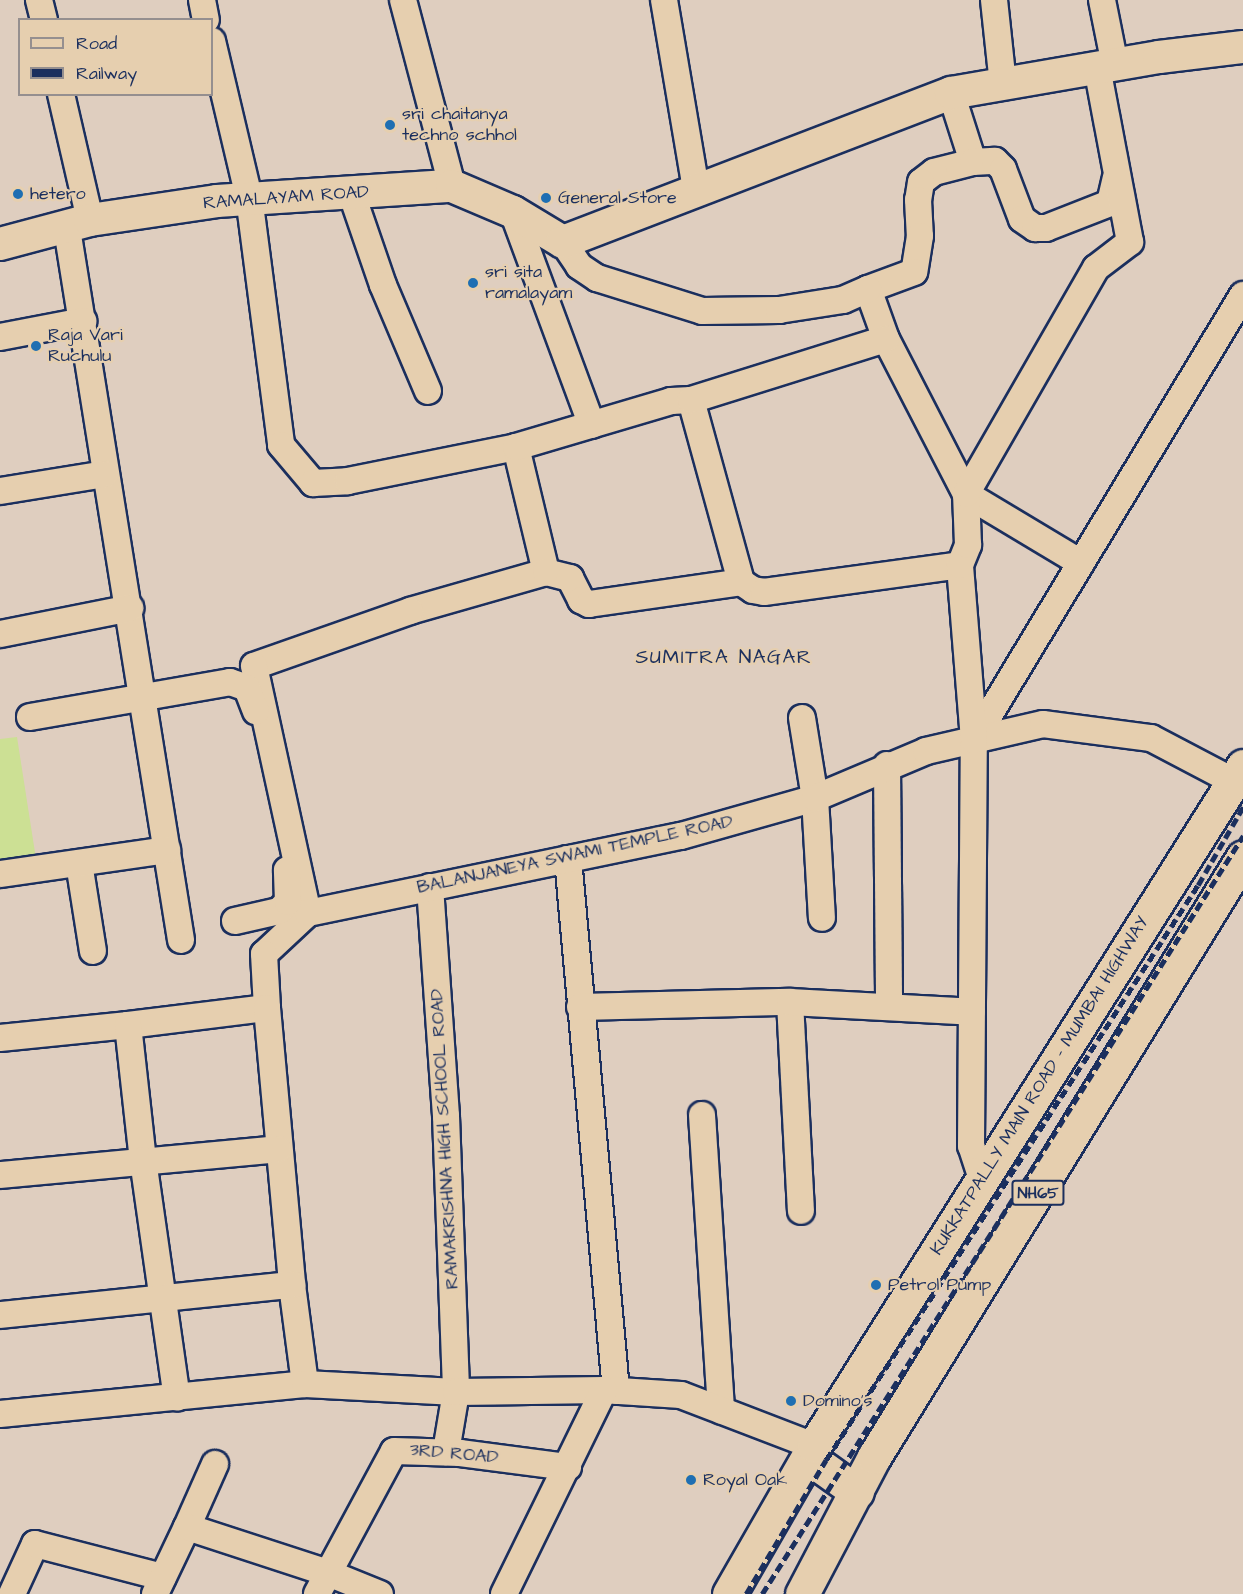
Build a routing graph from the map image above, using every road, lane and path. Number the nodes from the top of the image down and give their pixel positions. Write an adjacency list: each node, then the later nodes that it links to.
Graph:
1 (39, 0): 7 (street)
2 (202, 0): 8 (street)
3 (403, 0): 17 (street)
4 (664, 0): 18 (street)
5 (994, 0): 12 (street)
6 (1102, 0): 11 (street)
7 (44, 18)
8 (206, 18)
9 (213, 45): 20 (street)
10 (1243, 47): 11 (street)
11 (1106, 66): 12 (street); 16 (street)
12 (1003, 84): 13 (street)
13 (951, 93): 15 (street); 18 (street)
14 (61, 96): 22 (street)
15 (973, 162): 16 (street); 25 (street)
16 (1116, 178): 36 (street)
17 (452, 186): 19 (street, RAMALAYAM ROAD); 21 (street, RAMALAYAM ROAD)
18 (696, 190): 23 (street)
19 (351, 192): 20 (street, RAMALAYAM ROAD); 30 (street)
20 (249, 197): 22 (street, RAMALAYAM ROAD); 33 (street)
21 (513, 212): 23 (street, RAMALAYAM ROAD); 32 (street)
22 (79, 224): 24 (street, RAMALAYAM ROAD); 27 (street)
23 (563, 242): 25 (street)
24 (0, 244)
25 (868, 289): 29 (street)
26 (1243, 295): 37 (street)
27 (83, 321): 28 (street); 34 (street)
28 (0, 337)
29 (886, 339): 31 (street); 36 (street)
30 (428, 391)
31 (691, 400): 32 (street); 40 (street)
32 (592, 425): 33 (street)
33 (516, 447): 39 (street)
34 (105, 474): 35 (street); 41 (street)
35 (0, 491)
36 (966, 494): 37 (street); 38 (street)
37 (1081, 563): 46 (street)
38 (960, 565): 40 (street); 46 (street)
39 (546, 572): 40 (street); 56 (street)
40 (741, 582)
41 (130, 608): 42 (street); 43 (street)
42 (0, 634)
43 (142, 698): 44 (street); 50 (street); 58 (street)
44 (30, 717)
45 (802, 718): 49 (street)
46 (974, 740): 47 (street, BALANJANEYA SWAMI TEMPLE ROAD); 48 (street, BALANJANEYA SWAMI TEMPLE ROAD); 65 (street)
47 (887, 765): 49 (street, BALANJANEYA SWAMI TEMPLE ROAD); 62 (street)
48 (1238, 773): 72 (highway, KUKKATPALLY MAIN ROAD - MUMBAI HIGHWAY / NH65)
49 (815, 798): 52 (street, BALANJANEYA SWAMI TEMPLE ROAD); 57 (street)
50 (167, 850): 53 (street); 59 (street)
51 (1243, 857): 87 (highway, NH65)
52 (568, 859): 55 (street, BALANJANEYA SWAMI TEMPLE ROAD); 64 (street)
53 (79, 863): 54 (street); 60 (street)
54 (0, 874)
55 (430, 887): 56 (street, BALANJANEYA SWAMI TEMPLE ROAD); 79 (street, RAMAKRISHNA HIGH SCHOOL ROAD)
56 (308, 914): 63 (street)
57 (822, 918)
58 (235, 921)
59 (181, 940)
60 (93, 951)
61 (790, 1002): 62 (street); 64 (street); 73 (street)
62 (889, 1005): 65 (street)
63 (267, 1008): 66 (street); 69 (street)
64 (580, 1008): 78 (street)
65 (972, 1011): 72 (street)
66 (128, 1025): 67 (street); 70 (street)
67 (0, 1038)
68 (702, 1115): 81 (street)
69 (278, 1149): 70 (street); 74 (street)
70 (143, 1160): 71 (street); 75 (street)
71 (0, 1175)
72 (982, 1179): 83 (highway, KUKKATPALLY MAIN ROAD - MUMBAI HIGHWAY / NH65)
73 (801, 1211)
74 (292, 1286): 75 (street); 77 (street)
75 (165, 1298): 76 (street); 80 (street)
76 (0, 1315)
77 (305, 1384): 79 (street); 80 (street)
78 (610, 1391): 79 (street); 81 (street); 86 (street)
79 (456, 1392): 84 (street, RAMAKRISHNA HIGH SCHOOL ROAD)
80 (177, 1398): 82 (street)
81 (720, 1410): 83 (street)
82 (0, 1414)
83 (811, 1451): 87 (highway); 94 (highway, KUKKATPALLY MAIN ROAD - MUMBAI HIGHWAY / NH65)
84 (446, 1452): 86 (street, 3RD ROAD); 89 (street, 3RD ROAD)
85 (215, 1464): 88 (street)
86 (568, 1467): 93 (street)
87 (857, 1492): 95 (highway, NH65)
88 (187, 1527): 89 (street); 90 (street)
89 (322, 1583): 92 (street)
90 (159, 1585): 91 (street)
91 (12, 1594)
92 (380, 1594)
93 (504, 1594)
94 (729, 1594)
95 (802, 1594)

